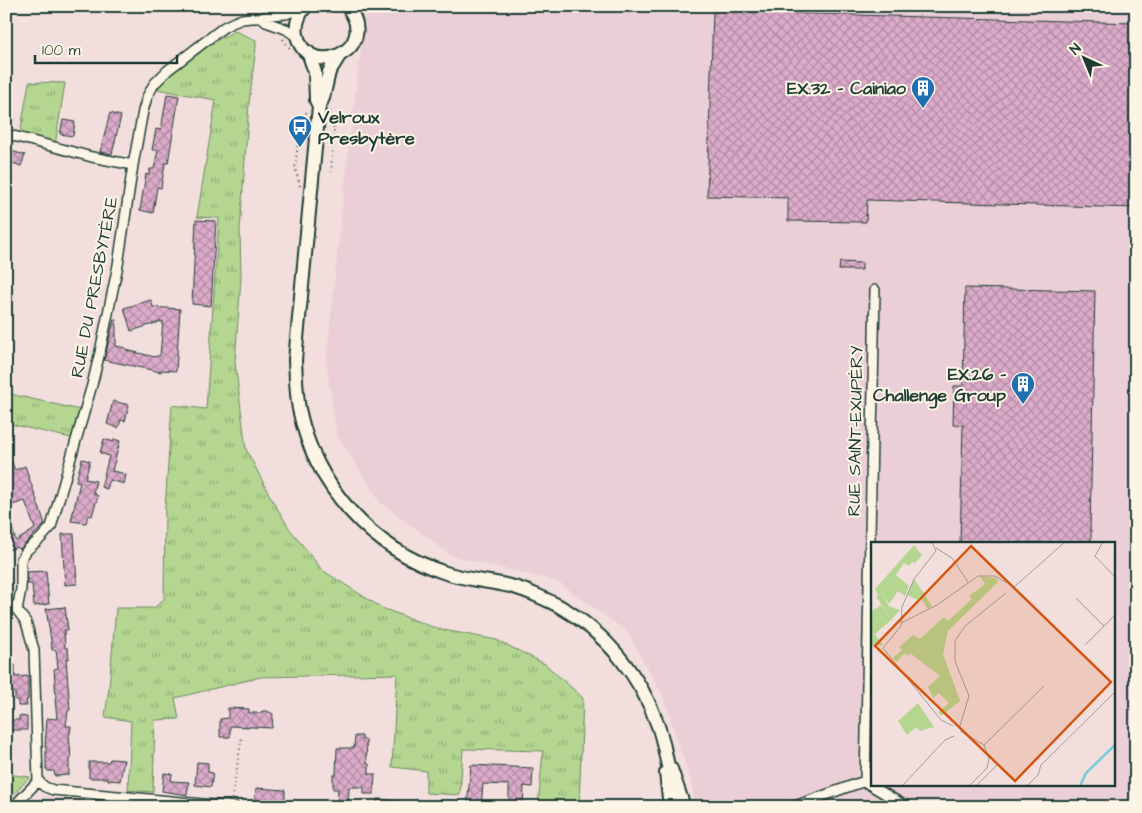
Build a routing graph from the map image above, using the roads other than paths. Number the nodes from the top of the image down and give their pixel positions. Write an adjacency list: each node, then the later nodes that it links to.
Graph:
1 (347, 6): 6 (street)
2 (305, 7): 3 (street, RUE DU PRESBYTÈRE); 4 (street)
3 (262, 18): 4 (street); 9 (street, RUE DU PRESBYTÈRE)
4 (297, 37): 5 (street)
5 (308, 52): 6 (street); 7 (street)
6 (339, 56): 7 (street)
7 (319, 109): 13 (street)
8 (6, 134): 9 (street)
9 (133, 165): 12 (street, RUE DU PRESBYTÈRE)
10 (874, 290): 15 (street, RUE SAINT-EXUPÉRY)
11 (6, 602): 12 (street)
12 (17, 610): 14 (street)
13 (668, 766): 21 (street); 22 (street)
14 (38, 781): 18 (street); 19 (street)
15 (865, 782): 16 (street); 23 (street)
16 (871, 786)
17 (872, 786): 24 (street)
18 (231, 806): 20 (street)
19 (13, 807)
20 (235, 807)
21 (669, 807)
22 (685, 807)
23 (792, 807)
24 (907, 807)

